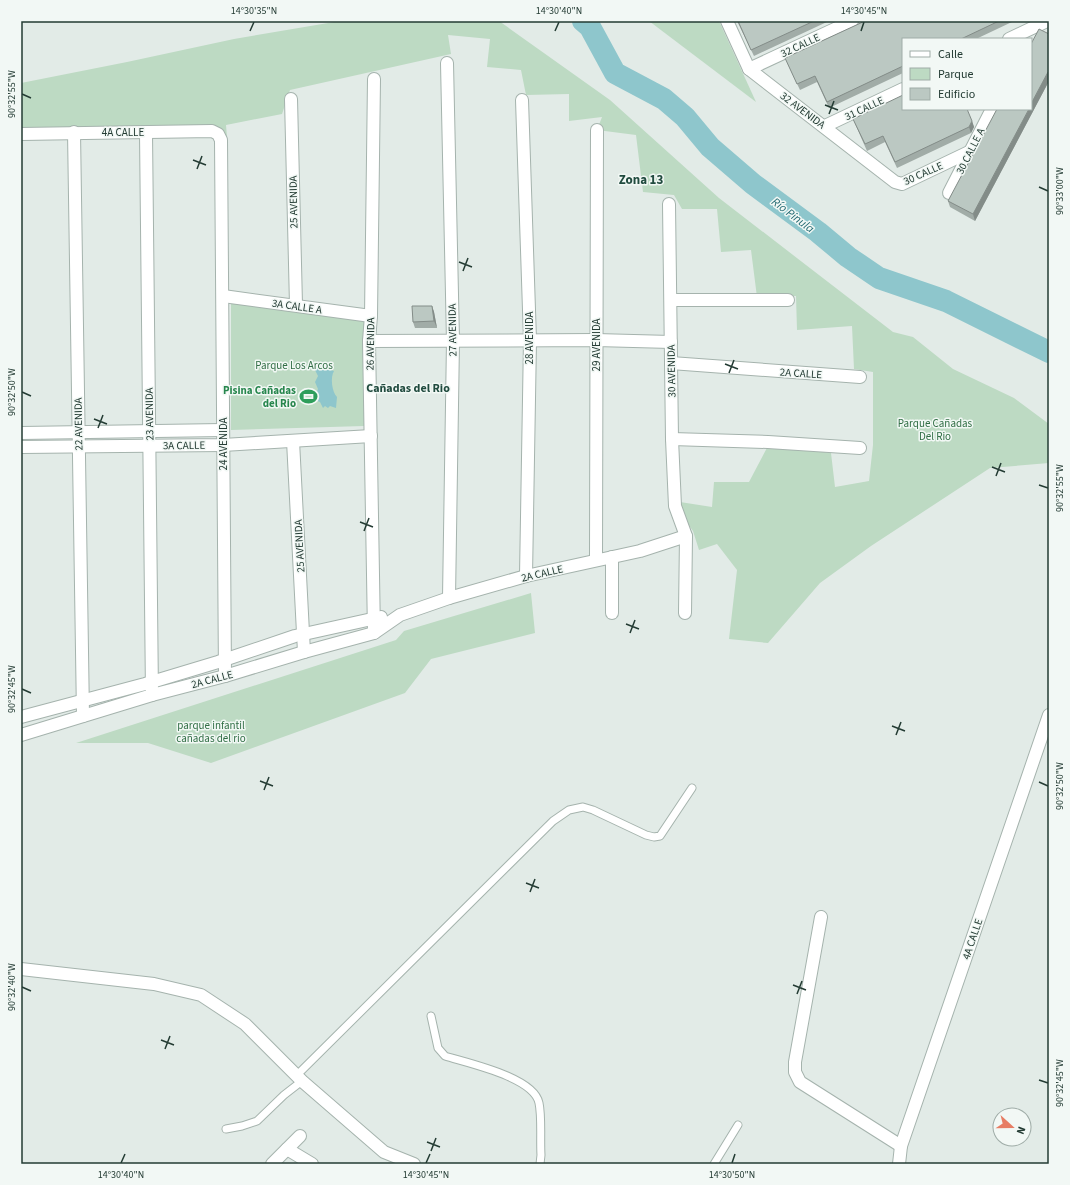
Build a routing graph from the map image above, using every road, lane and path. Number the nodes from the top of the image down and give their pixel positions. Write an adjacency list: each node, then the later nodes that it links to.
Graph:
1 (727, 21): 7 (street, 32 AVENIDA)
2 (852, 21): 7 (street, 32 CALLE)
3 (1042, 23): 4 (street); 5 (street)
4 (1011, 38)
5 (1031, 38)
6 (447, 63): 28 (street, 27 AVENIDA)
7 (749, 69): 13 (street, 32 AVENIDA)
8 (374, 79): 27 (street, 26 AVENIDA)
9 (902, 89): 13 (street, 31 CALLE)
10 (291, 99): 26 (street, 25 AVENIDA)
11 (522, 100): 29 (street, 28 AVENIDA)
12 (991, 110): 19 (street, 30 CALLE A)
13 (825, 126): 20 (street, 32 AVENIDA)
14 (597, 130): 30 (street, 29 AVENIDA)
15 (74, 132): 16 (street, 4A CALLE); 17 (street, 4A CALLE); 38 (street, 22 AVENIDA)
16 (146, 133): 18 (street, 4A CALLE); 36 (street, 23 AVENIDA)
17 (21, 134)
18 (221, 140): 23 (street, 24 AVENIDA)
19 (969, 152): 20 (street, 30 CALLE); 21 (street, 30 CALLE A)
20 (898, 184)
21 (949, 193)
22 (669, 204): 24 (street, 30 AVENIDA)
23 (222, 296): 26 (street, 3A CALLE A); 35 (street, 24 AVENIDA)
24 (671, 300): 25 (street); 32 (street, 30 AVENIDA)
25 (788, 300)
26 (296, 306): 27 (street, 3A CALLE A)
27 (371, 316): 31 (street, 26 AVENIDA)
28 (453, 340): 29 (street); 31 (street); 51 (street, 27 AVENIDA)
29 (530, 340): 30 (street); 50 (street, 28 AVENIDA)
30 (596, 340): 32 (street); 49 (street, 29 AVENIDA)
31 (369, 341): 39 (street, 26 AVENIDA)
32 (671, 342): 33 (street, 30 AVENIDA)
33 (671, 363): 34 (street, 2A CALLE); 40 (street, 30 AVENIDA)
34 (860, 377)
35 (223, 430): 36 (street, 3A CALLE); 42 (street, 24 AVENIDA)
36 (150, 431): 38 (street, 3A CALLE); 44 (street, 23 AVENIDA)
37 (21, 432): 38 (street, 3A CALLE)
38 (78, 432): 43 (street, 22 AVENIDA)
39 (371, 436): 41 (street, 3A CALLE); 55 (street, 26 AVENIDA)
40 (672, 438): 46 (street); 47 (street, 30 AVENIDA)
41 (293, 441): 42 (street, 3A CALLE); 57 (street, 25 AVENIDA)
42 (223, 445): 44 (street, 3A CALLE); 59 (street, 24 AVENIDA)
43 (78, 446): 44 (street, 3A CALLE); 45 (street, 3A CALLE); 63 (street, 22 AVENIDA)
44 (150, 446): 61 (street, 23 AVENIDA)
45 (21, 447)
46 (860, 448)
47 (686, 536): 48 (street, 2A CALLE); 52 (street)
48 (612, 557): 49 (street, 2A CALLE); 53 (street)
49 (596, 560): 50 (street, 2A CALLE)
50 (526, 576): 51 (street, 2A CALLE)
51 (449, 598): 54 (street, 2A CALLE)
52 (685, 612)
53 (612, 613)
54 (400, 616): 55 (street, 2A CALLE); 56 (street, 2A CALLE)
55 (375, 617): 56 (street, 26 AVENIDA); 57 (street, 2A CALLE)
56 (374, 633): 58 (street, 2A CALLE)
57 (303, 634): 58 (street, 25 AVENIDA); 59 (street, 2A CALLE)
58 (304, 652): 60 (street, 2A CALLE)
59 (226, 660): 60 (street, 24 AVENIDA); 61 (street, 2A CALLE)
60 (225, 676): 62 (street, 2A CALLE)
61 (152, 682): 62 (street, 23 AVENIDA); 63 (street, 2A CALLE)
62 (152, 695): 65 (street, 2A CALLE)
63 (82, 700): 65 (street, 22 AVENIDA); 66 (street, 2A CALLE)
64 (1049, 715): 76 (street, 4A CALLE)
65 (83, 716): 67 (street, 2A CALLE)
66 (21, 717)
67 (21, 735)
68 (692, 788): 72 (lane)
69 (821, 917): 76 (street)
70 (21, 969): 72 (street)
71 (431, 1016): 81 (lane)
72 (299, 1079): 74 (lane); 80 (street)
73 (738, 1125): 82 (lane)
74 (226, 1129)
75 (300, 1136): 77 (street)
76 (901, 1146): 83 (street, 4A CALLE)
77 (287, 1149): 78 (street); 79 (street)
78 (272, 1164)
79 (312, 1164)
80 (414, 1164)
81 (540, 1164)
82 (714, 1164)
83 (900, 1164)

